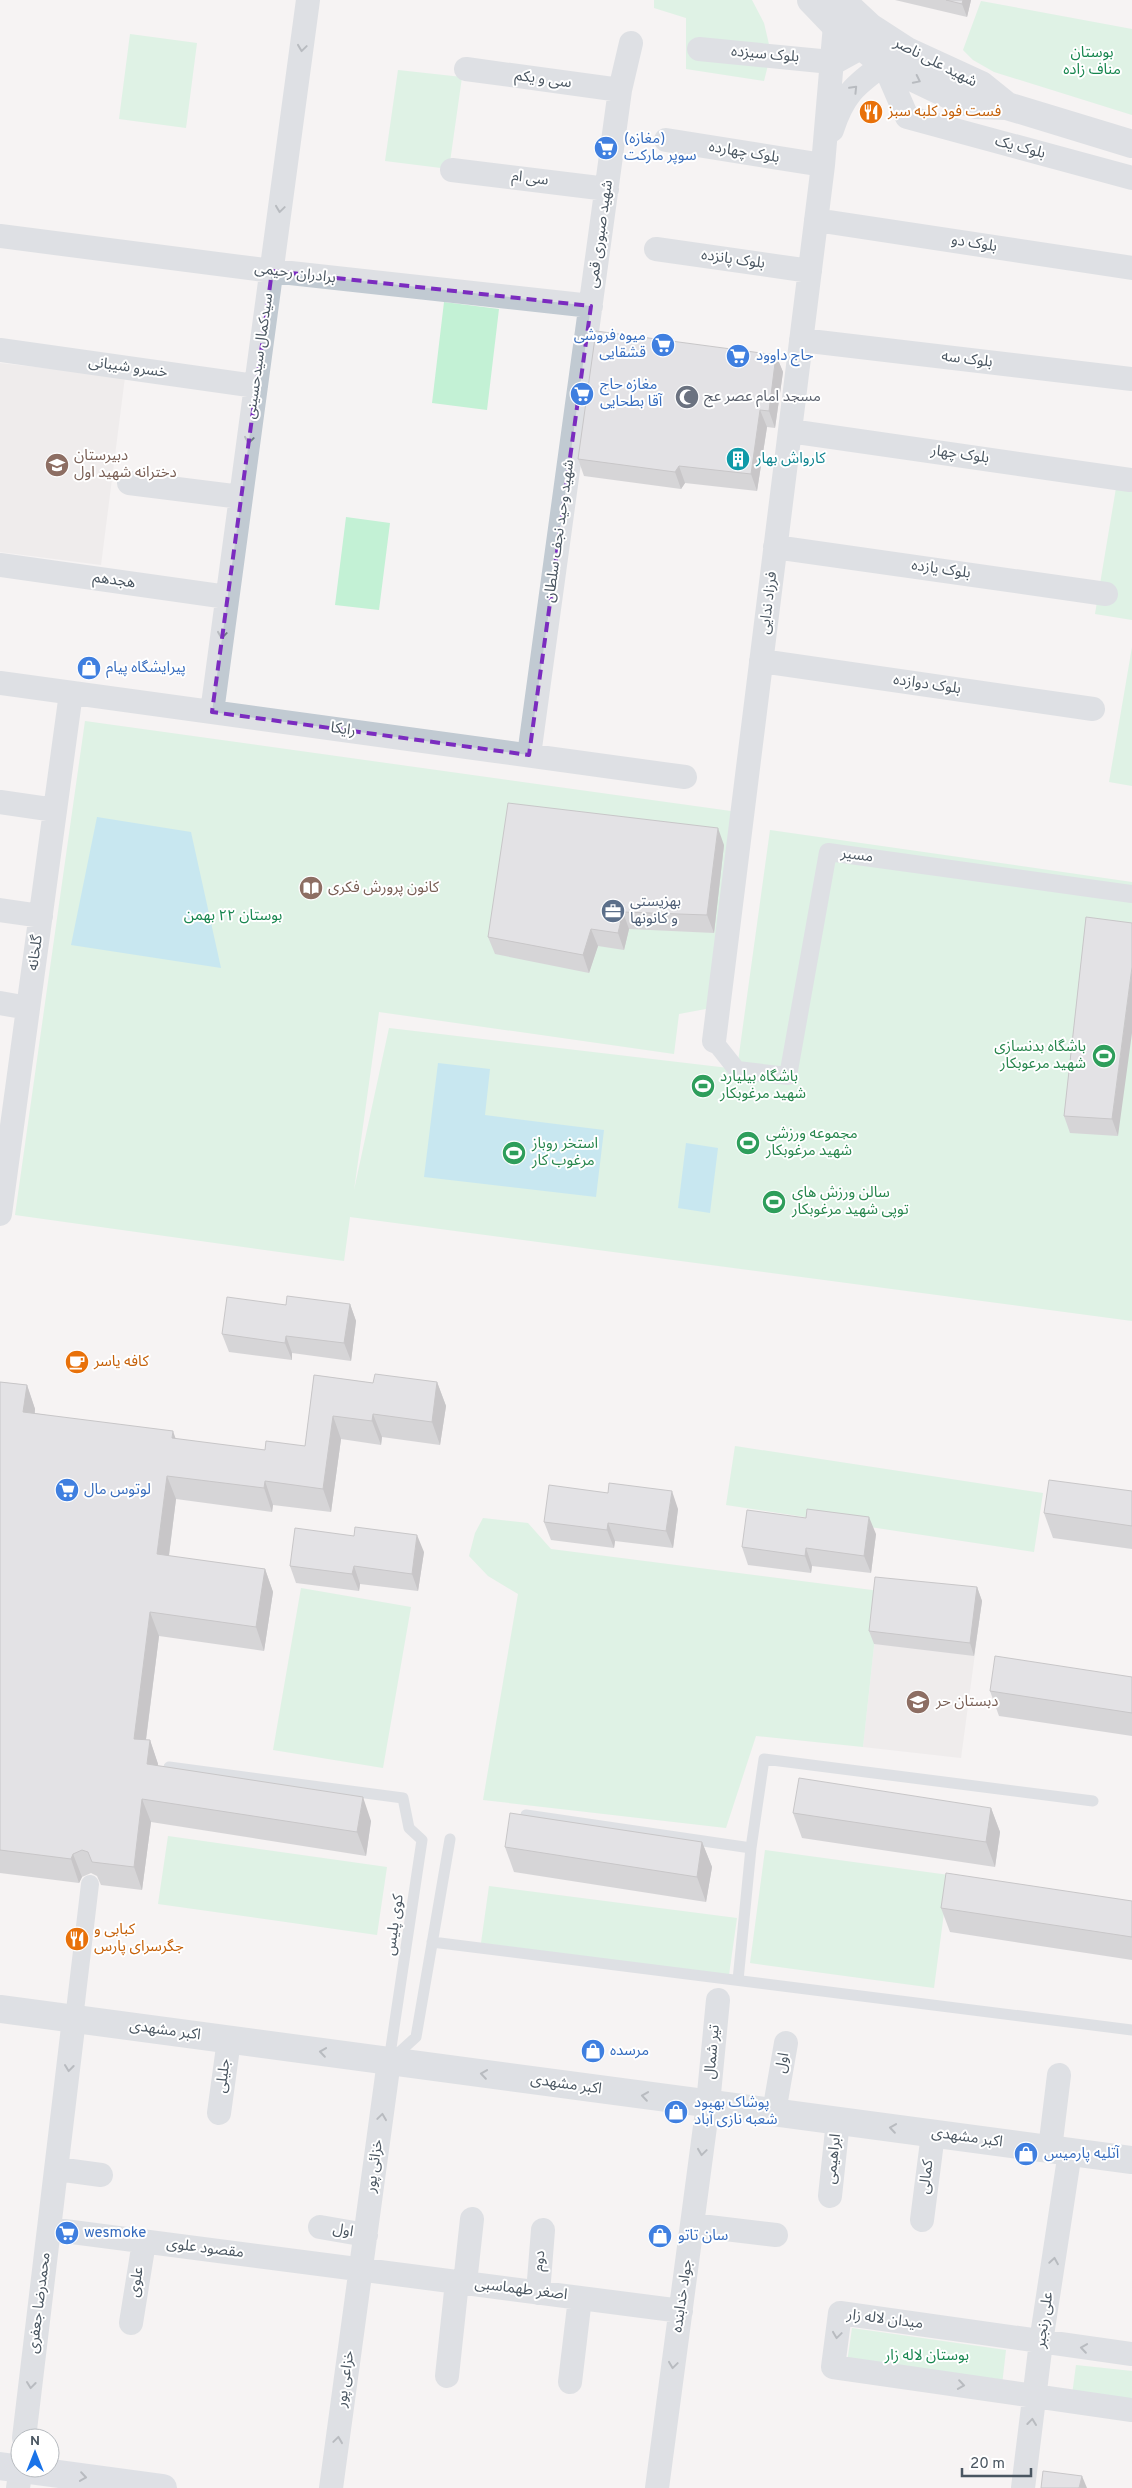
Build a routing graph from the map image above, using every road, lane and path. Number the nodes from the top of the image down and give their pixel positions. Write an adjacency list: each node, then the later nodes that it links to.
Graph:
1 (308, 0): 23 (street, سیدکمال سیدحسینی, one-way to 23)
2 (811, 0): 3 (street, شهید علی ناصر)
3 (838, 13): 4 (street, شهید علی ناصر); 7 (street)
4 (865, 37): 7 (street); 8 (street, شهید علی ناصر); 11 (street, شهید علی ناصر)
5 (631, 43): 10 (street, شهید صبوری قمی)
6 (699, 49): 7 (street, بلوک سیزده)
7 (831, 62): 14 (street)
8 (884, 64): 11 (street, شهید علی ناصر, one-way to 11); 14 (street, one-way to 8); 16 (street, بلوک یک)
9 (466, 69): 10 (street, سی و یکم)
10 (620, 90): 17 (street, شهید صبوری قمی)
11 (1007, 106): 13 (street, شهید علی ناصر)
12 (666, 140): 14 (street, بلوک چهارده)
13 (1132, 144)
14 (823, 165): 18 (street, فرزاد ندایی)
15 (452, 170): 17 (street, سی ام)
16 (1132, 178)
17 (607, 189): 24 (street, شهید صبوری قمی)
18 (816, 220): 21 (street, بلوک دو); 22 (street, فرزاد ندایی)
19 (0, 236): 23 (street, برادران رحیمی)
20 (656, 249): 22 (street, بلوک پانزده)
21 (1132, 268)
22 (810, 270): 25 (street, فرزاد ندایی)
23 (272, 271): 24 (street, برادران رحیمی); 28 (street, سیدکمال سیدحسینی)
24 (591, 306): 42 (street, شهید وحید نجف سلطان)
25 (801, 340): 27 (street, بلوک سه); 29 (street, فرزاد ندایی)
26 (0, 350): 28 (street, خسرو شیبانی)
27 (1132, 379)
28 (256, 386): 32 (street, سیدکمال سیدحسینی, one-way to 32)
29 (790, 431): 30 (street, بلوک چهار); 33 (street, فرزاد ندایی)
30 (1130, 480)
31 (129, 483): 32 (street)
32 (241, 497): 36 (street, سیدکمال سیدحسینی)
33 (776, 547): 35 (street, بلوک یازده); 37 (street, فرزاد ندایی)
34 (0, 566): 36 (street, هجدهم)
35 (1106, 594)
36 (227, 597): 41 (street, سیدکمال سیدحسینی, one-way to 41)
37 (761, 660): 40 (street, بلوک دوازده); 51 (street, فرزاد ندایی)
38 (0, 683): 39 (street, رایکا)
39 (71, 693): 41 (street, رایکا); 45 (street, گلخانه)
40 (1092, 709)
41 (212, 712): 42 (street, رایکا)
42 (529, 755): 43 (street, رایکا)
43 (685, 777)
44 (0, 802): 45 (street)
45 (56, 810): 48 (street, گلخانه)
46 (1132, 894): 51 (street, مسیر)
47 (0, 910): 48 (street)
48 (40, 916): 50 (street, گلخانه)
49 (0, 1003): 50 (street)
50 (28, 1008): 52 (street, گلخانه)
51 (714, 1041)
52 (0, 1214)
53 (169, 1768): 67 (lane, کوی پلیس)
54 (1093, 1802): 57 (lane)
55 (522, 1814): 57 (lane)
56 (450, 1839): 59 (lane)
57 (751, 1848): 60 (lane)
58 (90, 1884): 63 (street)
59 (432, 1942): 60 (lane); 67 (lane)
60 (738, 1980): 64 (lane)
61 (718, 2000): 69 (street, تیر شمال)
62 (0, 2009): 63 (street, اکبر مشهدی)
63 (74, 2019): 65 (street, اکبر مشهدی); 76 (street, محمدرضا جعفری, one-way to 76)
64 (1132, 2030)
65 (228, 2040): 67 (street, اکبر مشهدی, one-way to 65); 71 (street, جلیلی)
66 (786, 2042): 70 (street, اول)
67 (389, 2061): 69 (street, اکبر مشهدی, one-way to 67); 85 (street, خزائی پور, one-way to 67)
68 (1060, 2075): 74 (street, علی رنجبر)
69 (708, 2104): 70 (street, اکبر مشهدی); 81 (street, جواد خدابنده, one-way to 81)
70 (774, 2112): 72 (street, اکبر مشهدی)
71 (220, 2113)
72 (838, 2121): 73 (street, اکبر مشهدی, one-way to 72); 78 (street, ابراهیمی)
73 (933, 2134): 74 (street, اکبر مشهدی); 80 (street, کمالی)
74 (1060, 2151): 75 (street, اکبر مشهدی); 94 (street, علی رنجبر, one-way to 74)
75 (1132, 2160)
76 (57, 2168): 77 (street); 83 (street, محمدرضا جعفری)
77 (101, 2175)
78 (830, 2196)
79 (472, 2219): 89 (street)
80 (922, 2220)
81 (692, 2225): 86 (street); 92 (street, جواد خدابنده)
82 (320, 2227): 85 (street, اول)
83 (49, 2229): 87 (street, مقصود علوی); 100 (street, محمدرضا جعفری, one-way to 100)
84 (543, 2230): 90 (street, دوم)
85 (366, 2235): 88 (street, خزائی پور)
86 (776, 2235)
87 (144, 2242): 88 (street, مقصود علوی); 93 (street, علوی)
88 (361, 2270): 89 (street, اصغر طهماسبی); 103 (street, خزاعی پور, one-way to 88)
89 (461, 2283): 90 (street, اصغر طهماسبی); 96 (street)
90 (538, 2293): 91 (street, اصغر طهماسبی)
91 (580, 2298): 92 (street, اصغر طهماسبی); 97 (street)
92 (681, 2311): 104 (street, جواد خدابنده, one-way to 104)
93 (131, 2323)
94 (1041, 2342): 95 (street, میدان لاله زار, one-way to 94); 98 (street, علی رنجبر); 98 (street, میدان لاله زار, one-way to 98)
95 (1132, 2354)
96 (447, 2376)
97 (570, 2382)
98 (1036, 2396): 99 (street, میدان لاله زار); 105 (street, علی رنجبر, one-way to 98)
99 (1132, 2410)
100 (25, 2428)
101 (60, 2473): 102 (main road, one-way to 102)
102 (163, 2488)
103 (331, 2488)
104 (657, 2488)
105 (1023, 2488)

